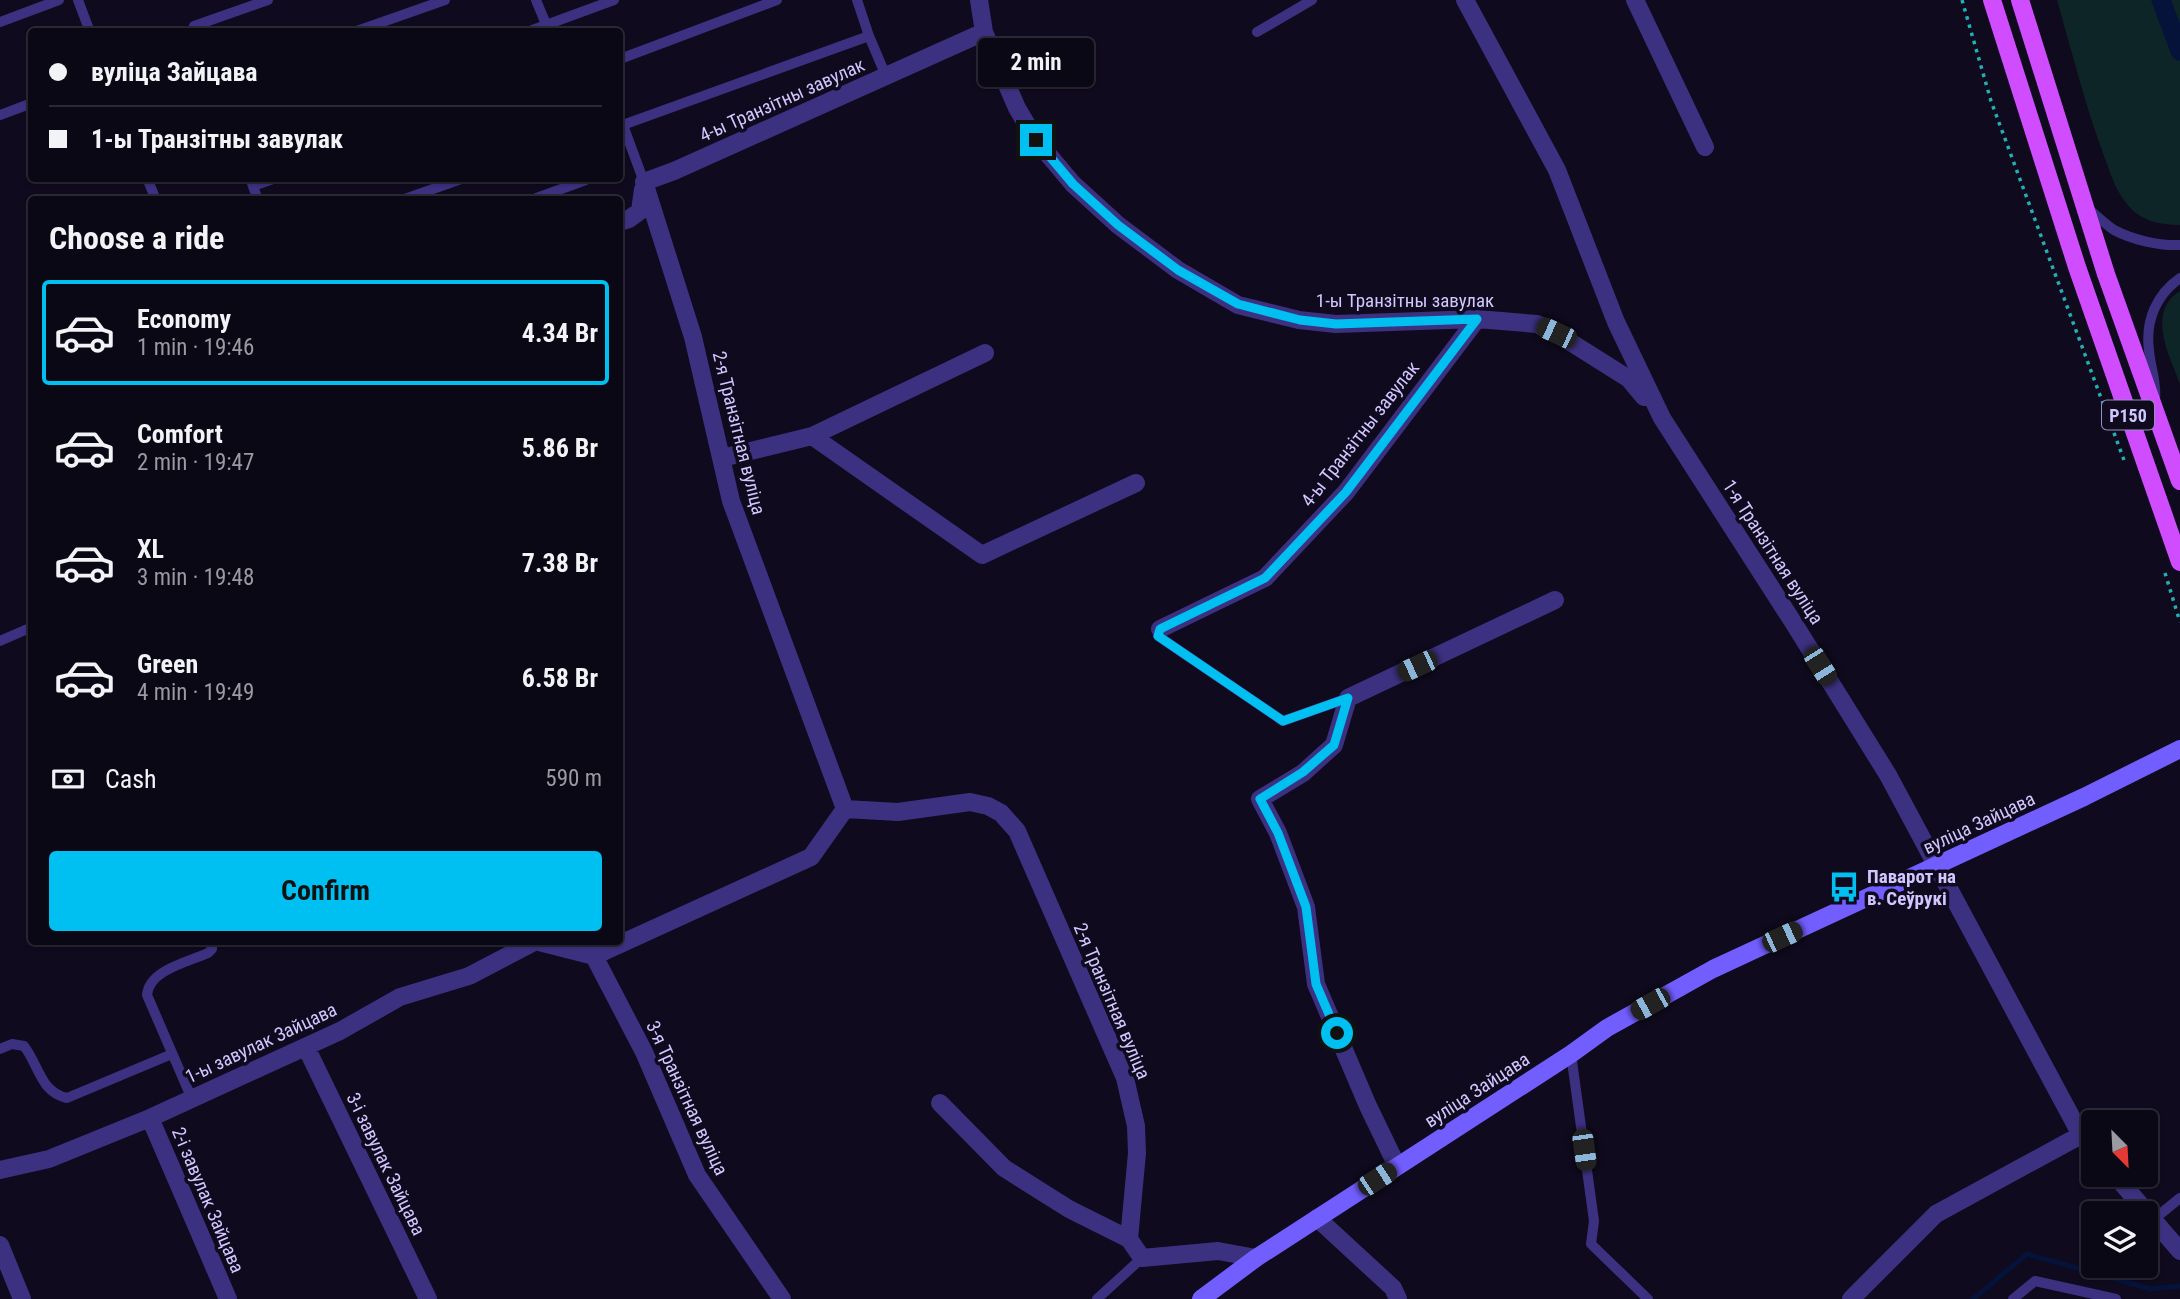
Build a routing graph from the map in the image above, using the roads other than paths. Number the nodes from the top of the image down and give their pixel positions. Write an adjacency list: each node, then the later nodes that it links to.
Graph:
1 (59, 0): 15 (lane)
2 (78, 0): 16 (lane)
3 (268, 0): 17 (lane)
4 (445, 0): 18 (lane)
5 (536, 0): 19 (lane)
6 (614, 0): 19 (lane)
7 (777, 0): 23 (lane)
8 (857, 0): 22 (lane)
9 (979, 0): 20 (street, 1-ы Транзітны завулак)
10 (1312, 0): 21 (lane)
11 (1465, 0): 42 (street, 1-я Транзітная вуліца)
12 (1635, 0): 29 (street)
13 (1992, 0): 47 (main road, Р150)
14 (2020, 0): 35 (main road, Р150)
15 (0, 22)
16 (88, 28)
17 (195, 28)
18 (365, 28)
19 (547, 28)
20 (984, 32): 24 (street, 4-ы Транзітны завулак); 39 (street, 1-ы Транзітны завулак)
21 (1257, 32)
22 (869, 36): 24 (lane); 27 (lane)
23 (623, 59)
24 (886, 76): 32 (street, 4-ы Транзітны завулак)
25 (28, 104): 26 (lane)
26 (0, 115)
27 (623, 125)
28 (623, 131): 32 (lane)
29 (1705, 147)
30 (453, 182): 33 (lane)
31 (580, 182): 34 (lane)
32 (644, 182): 36 (street); 44 (street, 2-я Транзітная вуліца)
33 (413, 196)
34 (542, 196)
35 (2084, 206): 37 (lane); 41 (main road, Р150)
36 (623, 221)
37 (2180, 245)
38 (2180, 278): 41 (lane)
39 (1477, 319): 42 (street, 1-ы Транзітны завулак); 50 (street, 4-ы Транзітны завулак)
40 (985, 353): 43 (street)
41 (2154, 412): 45 (main road, Р150)
42 (1661, 418): 55 (street, 1-я Транзітная вуліца)
43 (812, 436): 44 (street); 46 (street)
44 (722, 458): 54 (street, 2-я Транзітная вуліца)
45 (2180, 481)
46 (1136, 484)
47 (2172, 565)
48 (1555, 600): 52 (street)
49 (28, 629): 51 (lane)
50 (1160, 629): 52 (lane)
51 (0, 641)
52 (1348, 698): 70 (street)
53 (2180, 749): 55 (street, вуліца Зайцава)
54 (845, 809): 56 (street); 78 (street, 2-я Транзітная вуліца)
55 (1938, 865): 65 (street, вуліца Зайцава); 69 (street, 1-я Транзітная вуліца)
56 (623, 943)
57 (212, 945): 64 (lane)
58 (530, 945): 62 (street, 1-ы завулак Зайцава)
59 (548, 945): 61 (street)
60 (618, 945): 61 (street)
61 (594, 956): 86 (street, 3-я Транзітная вуліца)
62 (306, 1047): 66 (street, 1-ы завулак Зайцава); 85 (street, 3-і завулак Зайцава)
63 (0, 1049): 64 (lane)
64 (172, 1054): 66 (lane)
65 (1571, 1054): 70 (street, вуліца Зайцава); 90 (lane)
66 (192, 1099): 68 (street, 1-ы завулак Зайцава)
67 (940, 1103): 78 (street)
68 (150, 1118): 71 (street, 1-ы завулак Зайцава); 84 (street, 2-і завулак Зайцава)
69 (2081, 1135): 91 (street)
70 (1397, 1166): 76 (street, вуліца Зайцава)
71 (0, 1170)
72 (2125, 1187): 74 (street)
73 (2180, 1198): 75 (lane)
74 (2137, 1201)
75 (2158, 1216)
76 (1317, 1218): 82 (street, вуліца Зайцава); 89 (street)
77 (2158, 1226): 80 (street)
78 (1129, 1239): 81 (street)
79 (0, 1245): 83 (street)
80 (2180, 1251)
81 (1142, 1258): 82 (street); 87 (lane)
82 (1256, 1258): 88 (street, вуліца Зайцава)
83 (22, 1299)
84 (228, 1299)
85 (428, 1299)
86 (782, 1299)
87 (1097, 1299)
88 (1201, 1299)
89 (1398, 1299)
90 (1648, 1299)
91 (1851, 1299)
92 (2013, 1299): 93 (lane)
93 (2116, 1299)

